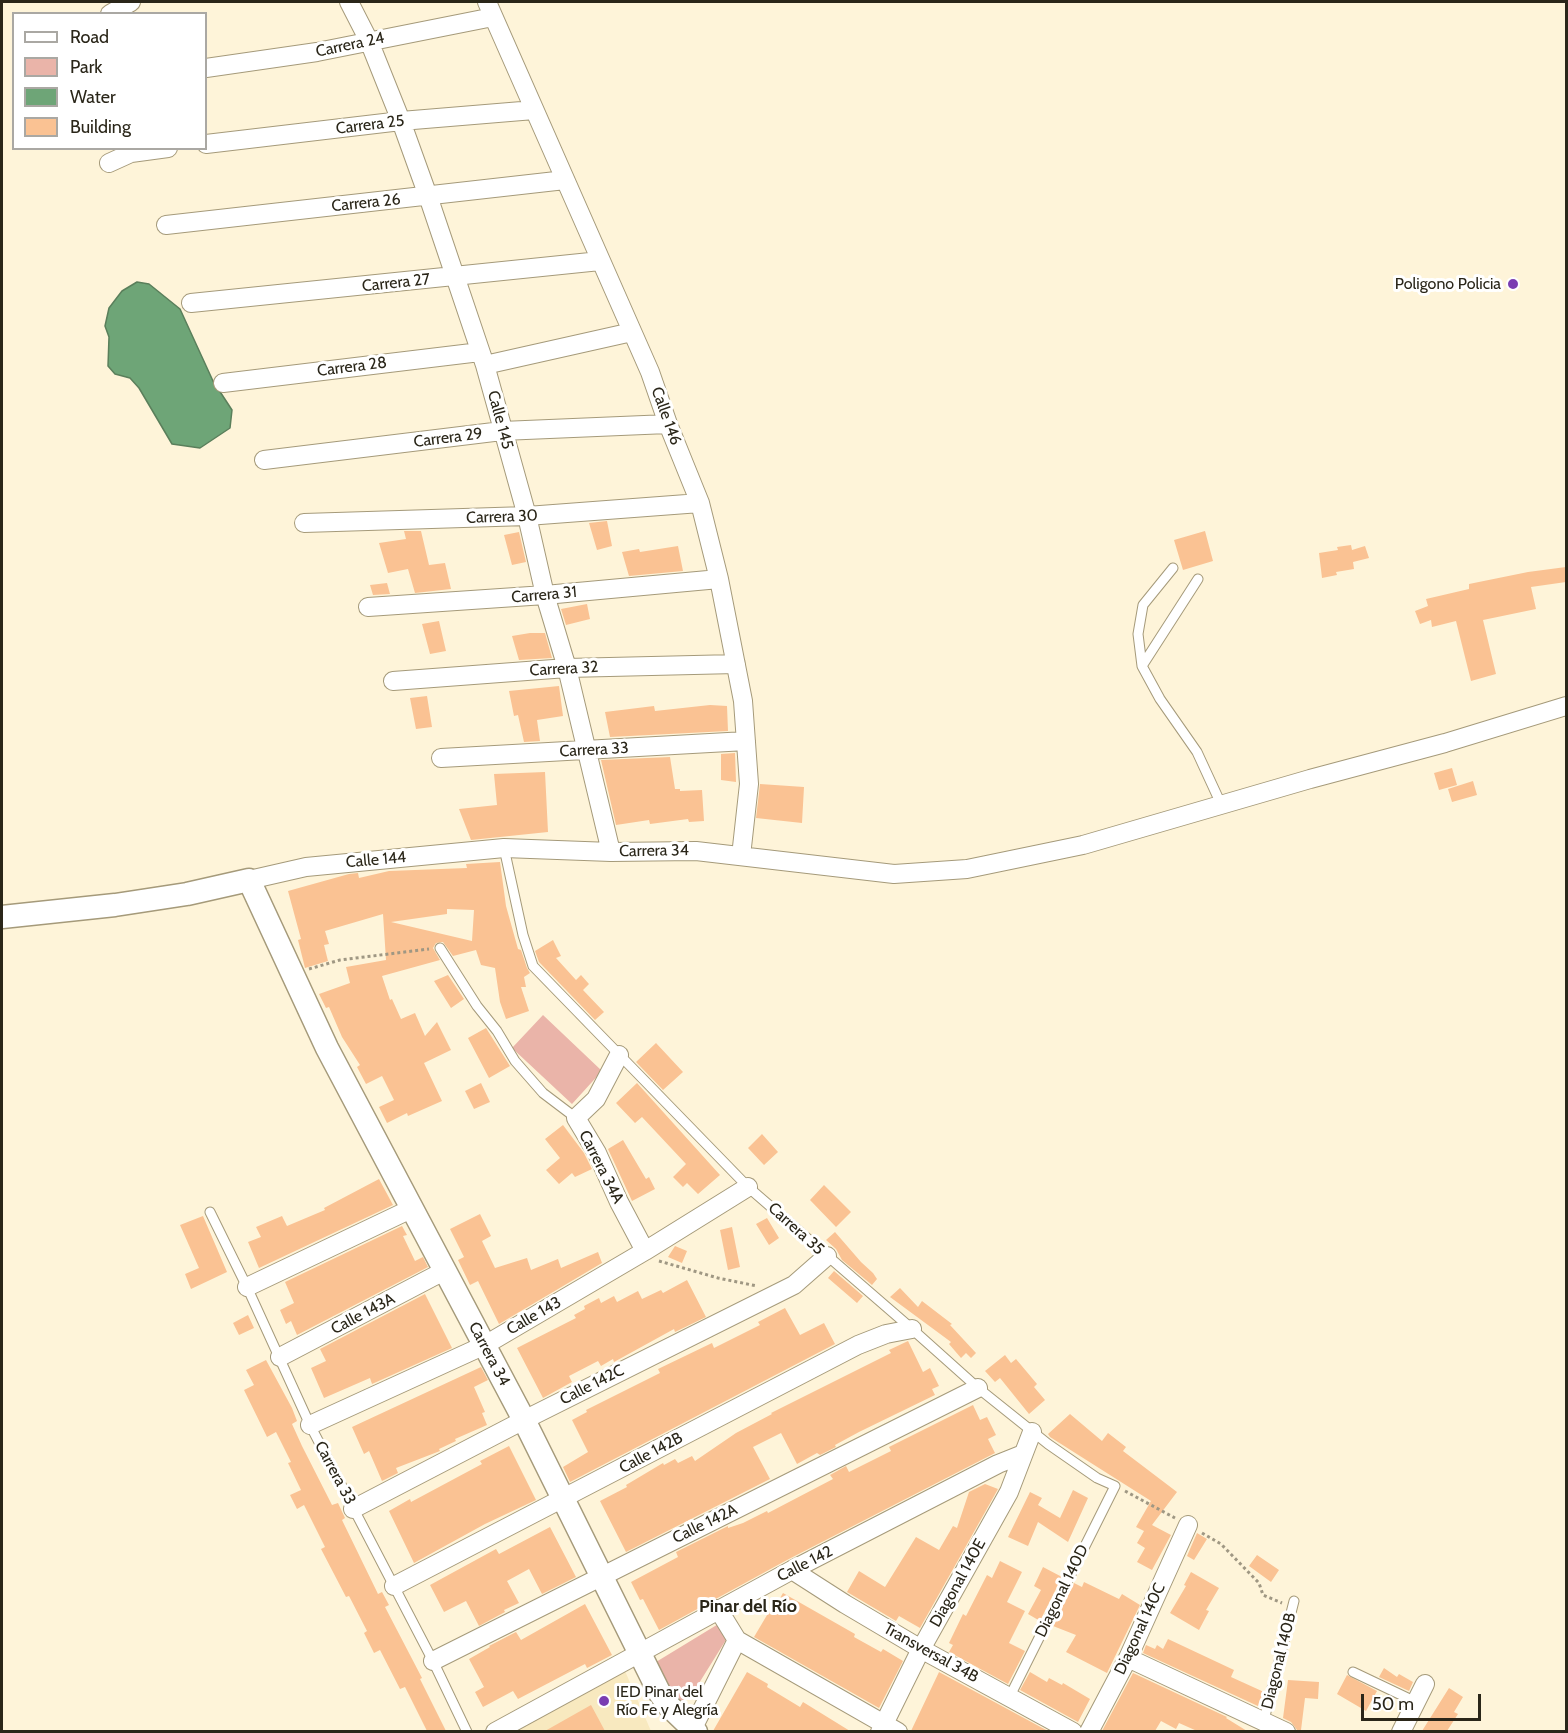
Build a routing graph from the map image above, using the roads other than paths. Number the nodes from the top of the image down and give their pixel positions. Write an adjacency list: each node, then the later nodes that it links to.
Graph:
1 (131, 2): 4 (street)
2 (349, 2): 5 (street, Calle 145)
3 (490, 9): 5 (street, Carrera 24); 7 (street, Calle 146)
4 (114, 12)
5 (369, 41): 6 (street, Carrera 24); 8 (street, Calle 145)
6 (207, 68)
7 (534, 110): 8 (street, Carrera 25); 12 (street, Calle 146)
8 (401, 121): 9 (street, Carrera 25); 13 (street, Calle 145)
9 (207, 144)
10 (153, 150): 11 (street)
11 (109, 164)
12 (565, 180): 13 (street, Carrera 26); 15 (street, Calle 146)
13 (428, 196): 14 (street, Carrera 26); 16 (street, Calle 145)
14 (166, 225)
15 (600, 261): 16 (street, Carrera 27); 18 (street, Calle 146)
16 (456, 277): 17 (street, Carrera 27); 19 (street, Calle 145)
17 (191, 303)
18 (632, 332): 19 (street, Carrera 28); 21 (street, Calle 146)
19 (482, 358): 20 (street, Carrera 28); 22 (street, Calle 145)
20 (223, 383)
21 (668, 424): 22 (street, Carrera 29); 24 (street, Calle 146)
22 (502, 431): 23 (street, Carrera 29); 25 (street, Calle 145)
23 (264, 460)
24 (700, 503): 25 (street, Carrera 30); 28 (street, Calle 146)
25 (526, 516): 26 (street, Carrera 30); 30 (street, Calle 145)
26 (304, 523)
27 (1173, 568): 33 (lane)
28 (719, 579): 30 (street, Carrera 31); 32 (street, Calle 146)
29 (1198, 579): 33 (lane)
30 (545, 595): 31 (street, Carrera 31); 34 (street, Calle 145)
31 (368, 607)
32 (736, 664): 34 (street, Carrera 32); 37 (street, Calle 146)
33 (1142, 666): 40 (lane)
34 (567, 668): 35 (street, Carrera 32); 38 (street, Calle 145)
35 (393, 681)
36 (1566, 706): 40 (street, Carrera 34)
37 (746, 741): 38 (street, Carrera 33); 43 (street, Calle 146)
38 (587, 750): 39 (street, Carrera 33); 42 (street, Calle 145)
39 (441, 758)
40 (1221, 804): 43 (street, Carrera 34)
41 (504, 848): 42 (street, Carrera 34); 44 (street, Calle 144); 47 (lane, Carrera 35)
42 (611, 852): 43 (street, Carrera 34)
43 (741, 856)
44 (249, 880): 45 (street); 50 (street, Carrera 34)
45 (2, 918)
46 (440, 948): 48 (lane, Carrera 34A)
47 (619, 1054): 48 (street); 49 (lane, Carrera 35)
48 (576, 1118): 52 (street, Carrera 34A)
49 (748, 1186): 52 (street, Calle 143); 53 (lane, Carrera 35)
50 (413, 1209): 54 (street, Carrera 34); 55 (street)
51 (210, 1212): 55 (lane, Carrera 33)
52 (645, 1251): 57 (street, Calle 143)
53 (827, 1256): 56 (lane, Carrera 35); 60 (street, Calle 142C)
54 (446, 1270): 57 (street, Carrera 34); 58 (street, Calle 143A)
55 (247, 1287): 58 (lane, Carrera 33)
56 (912, 1329): 59 (lane, Carrera 35); 65 (street, Calle 142B)
57 (485, 1345): 60 (street, Carrera 34); 61 (street, Calle 143)
58 (280, 1358): 61 (lane, Carrera 33)
59 (978, 1389): 62 (lane, Carrera 35); 69 (street, Calle 142A)
60 (524, 1420): 65 (street, Carrera 34); 66 (street, Calle 142C)
61 (310, 1425): 66 (lane, Carrera 33)
62 (1032, 1432): 63 (street, Diagonal 140E); 64 (lane, Carrera 35)
63 (1023, 1454): 68 (street, Calle 142); 74 (street, Diagonal 140E)
64 (1115, 1486): 80 (lane, Diagonal 140D)
65 (564, 1499): 69 (street, Carrera 34); 70 (street, Calle 142B)
66 (353, 1509): 70 (lane, Carrera 33)
67 (1188, 1525): 76 (street, Diagonal 140C)
68 (792, 1570): 72 (street, Calle 142); 74 (street, Transversal 34B)
69 (602, 1575): 75 (street, Carrera 34); 77 (street, Calle 142A)
70 (394, 1586): 77 (lane, Carrera 33)
71 (1293, 1604): 82 (lane, Diagonal 140B)
72 (718, 1609): 73 (street); 75 (street, Calle 142)
73 (737, 1640): 83 (street); 86 (street)
74 (921, 1649): 80 (street, Transversal 34B); 83 (street, Diagonal 140E)
75 (639, 1653): 85 (street, Calle 142); 86 (street, Carrera 34)
76 (1128, 1658): 82 (street); 88 (street, Diagonal 140C)
77 (433, 1661): 84 (lane, Carrera 33)
78 (1353, 1672): 81 (lane)
79 (1425, 1684): 81 (street)
80 (1010, 1696): 87 (street, Transversal 34B)
81 (1416, 1702): 90 (street)
82 (1264, 1720): 89 (street)
83 (887, 1729)
84 (467, 1731)
85 (495, 1731)
86 (693, 1731)
87 (1073, 1731)
88 (1089, 1731)
89 (1286, 1731)
90 (1401, 1731)

